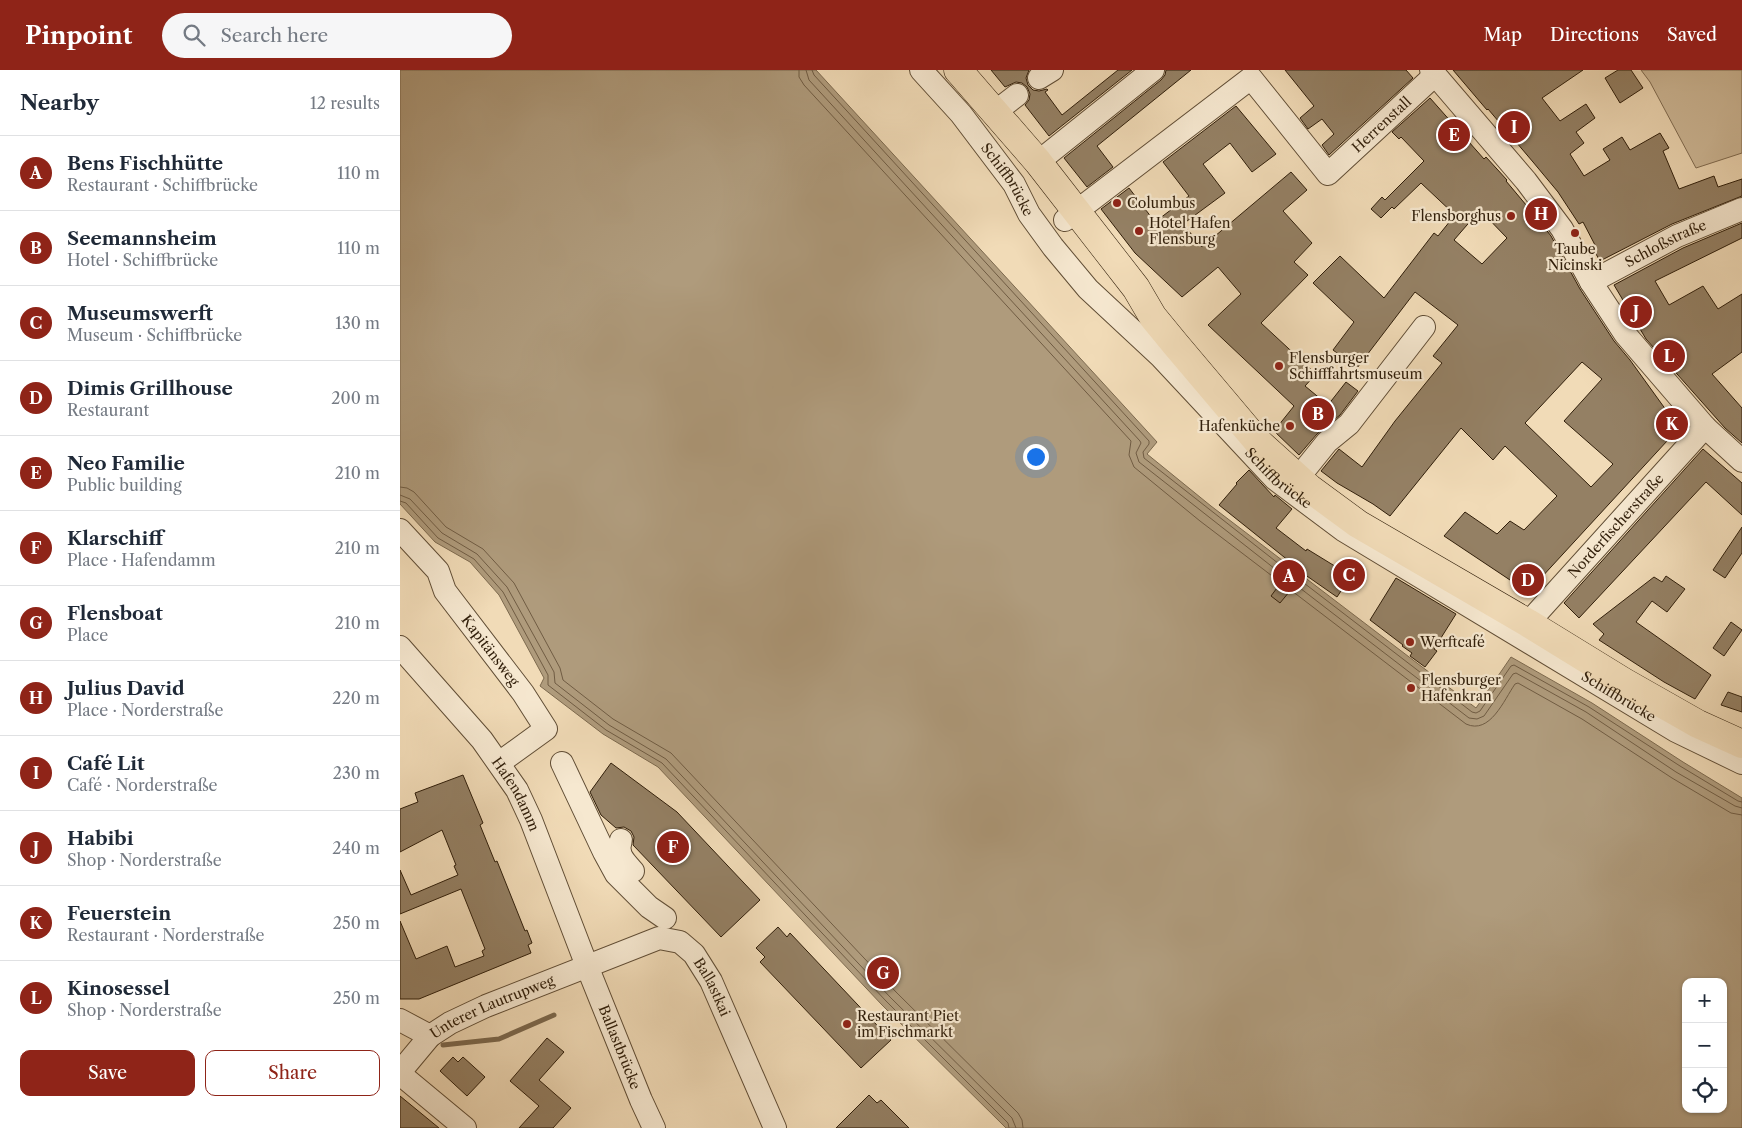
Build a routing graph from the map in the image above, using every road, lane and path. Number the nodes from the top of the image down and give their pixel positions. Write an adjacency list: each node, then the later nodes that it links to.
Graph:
1 (921, 70): 21 (street, Schiffbrücke)
2 (938, 70): 10 (main road, Schiffbrücke)
3 (958, 70): 7 (main road, Schiffbrücke)
4 (1153, 70): 8 (street)
5 (1433, 73): 10 (street, Herrenstall); 11 (street)
6 (1017, 95): 7 (street)
7 (995, 112): 8 (main road, Schiffbrücke)
8 (1038, 162): 10 (main road, Schiffbrücke)
9 (1742, 209): 11 (street, Schloßstraße)
10 (1071, 216): 15 (main road, Schiffbrücke)
11 (1591, 282): 13 (street)
12 (1424, 327): 15 (street)
13 (1705, 427): 14 (street); 17 (street, Norderfischerstraße)
14 (1742, 462)
15 (1298, 478): 17 (main road, Schiffbrücke)
16 (400, 530): 20 (street, Kapitänsweg)
17 (1528, 623): 19 (main road, Schiffbrücke)
18 (400, 648): 20 (street, Hafendamm)
19 (1742, 744)
20 (500, 763): 25 (street, Hafendamm)
21 (1742, 763)
22 (562, 764): 24 (street)
23 (621, 840): 24 (street)
24 (662, 928): 25 (street); 31 (street, Ballastkai)
25 (587, 966): 27 (street, Unterer Lautrupweg); 30 (street, Ballastbrücke)
26 (400, 1020): 27 (street, Unterer Lautrupweg)
27 (430, 1036): 28 (street)
28 (400, 1073): 29 (street)
29 (465, 1128)
30 (654, 1128)
31 (775, 1128)

